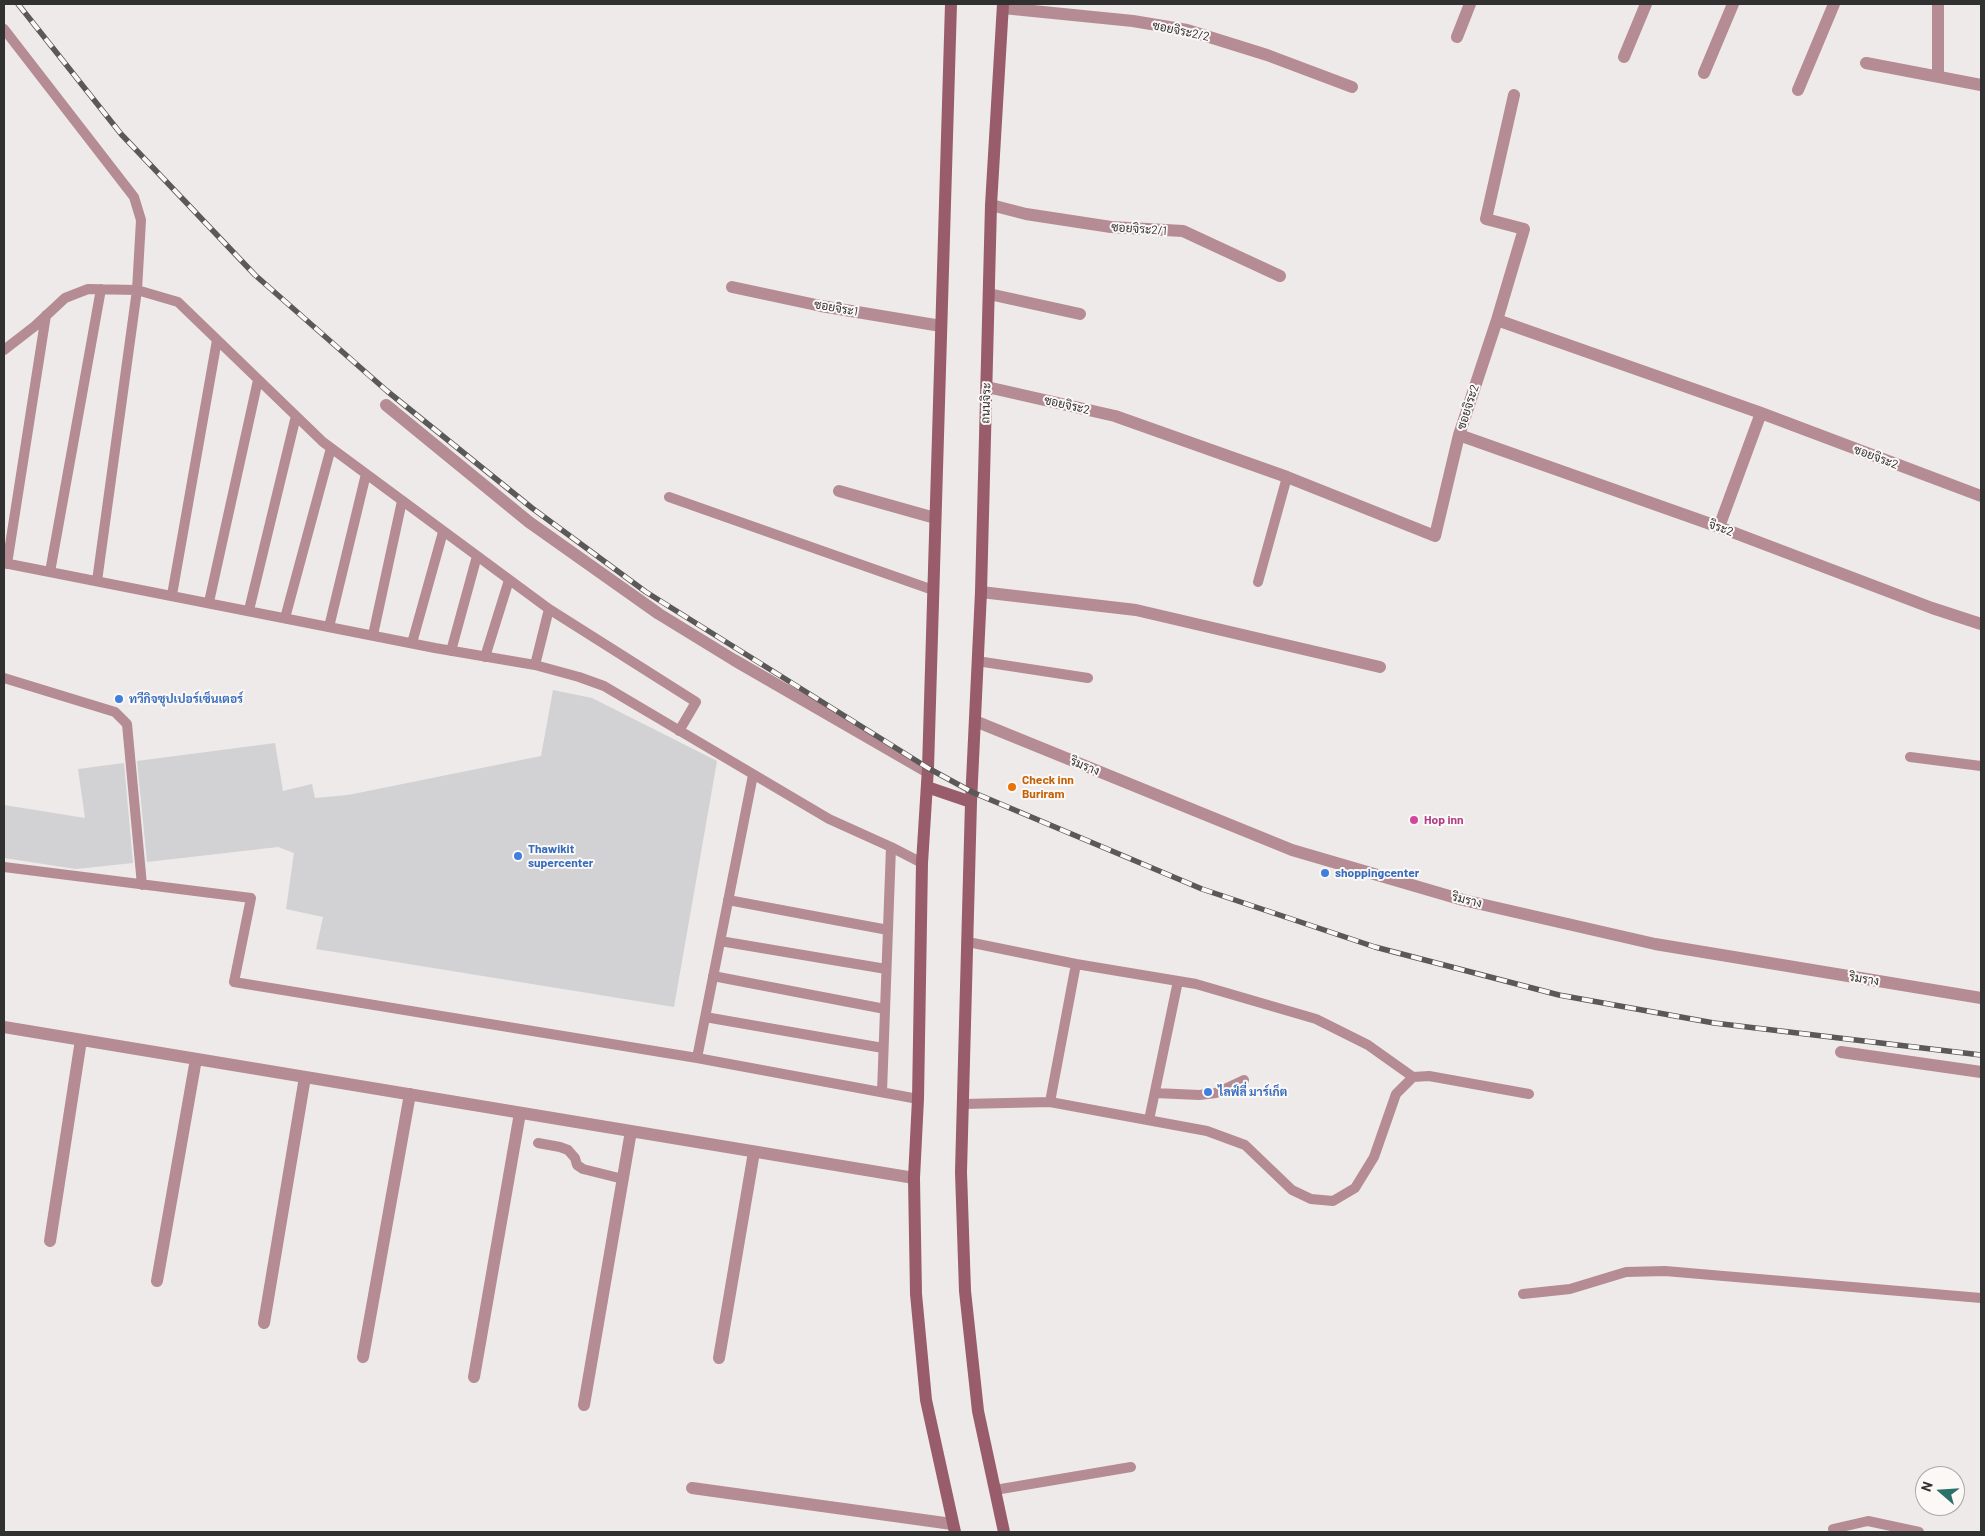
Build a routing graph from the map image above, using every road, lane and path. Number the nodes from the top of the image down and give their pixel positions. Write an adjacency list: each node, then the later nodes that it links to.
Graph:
1 (951, 4): 27 (main road)
2 (1470, 4): 9 (street)
3 (1646, 4): 10 (street)
4 (1733, 4): 12 (street)
5 (1834, 4): 16 (street)
6 (1938, 4): 13 (street)
7 (1003, 6): 15 (street, ซอยจิระ2/2); 18 (main road, ถนนจิระ)
8 (4, 29): 22 (lane)
9 (1457, 37)
10 (1624, 58)
11 (1866, 63): 13 (street)
12 (1704, 73)
13 (1938, 77): 14 (street)
14 (1981, 85)
15 (1352, 87)
16 (1798, 90)
17 (1514, 95): 26 (street)
18 (991, 205): 19 (street, ซอยจิระ2/1); 23 (main road, ถนนจิระ)
19 (1280, 276)
20 (732, 286): 27 (street, ซอยจิระ1)
21 (101, 289): 22 (lane); 25 (lane); 48 (lane)
22 (137, 290): 28 (lane); 50 (lane)
23 (989, 294): 24 (street); 31 (main road, ถนนจิระ)
24 (1080, 314)
25 (46, 316): 29 (lane); 47 (lane)
26 (1497, 320): 33 (street, ซอยจิระ2); 35 (street, ซอยจิระ2)
27 (941, 326): 43 (main road)
28 (217, 340): 30 (lane); 54 (lane)
29 (4, 350)
30 (258, 380): 34 (lane); 55 (lane)
31 (987, 386): 38 (street, ซอยจิระ2); 53 (main road, ถนนจิระ)
32 (386, 405): 74 (street)
33 (1761, 413): 41 (street, ซอยจิระ2); 44 (street)
34 (296, 416): 36 (lane); 56 (lane)
35 (1459, 435): 38 (street, ซอยจิระ2); 44 (street, จิระ2)
36 (332, 448): 37 (lane); 58 (lane)
37 (366, 474): 42 (lane); 60 (lane)
38 (1287, 476): 51 (lane)
39 (839, 491): 43 (street)
40 (669, 496): 52 (lane)
41 (1981, 496)
42 (402, 501): 45 (lane); 61 (lane)
43 (935, 518): 52 (main road)
44 (1720, 528): 59 (street, จิระ2)
45 (443, 532): 46 (lane); 62 (lane)
46 (477, 556): 49 (lane); 63 (lane)
47 (5, 563): 48 (lane)
48 (50, 572): 50 (lane)
49 (509, 580): 57 (lane); 64 (lane)
50 (97, 581): 54 (lane)
51 (1258, 582)
52 (933, 590): 74 (main road)
53 (981, 592): 65 (main road, ถนนจิระ); 67 (street)
54 (172, 595): 55 (lane)
55 (209, 602): 56 (lane)
56 (249, 610): 58 (lane)
57 (548, 610): 66 (lane); 71 (lane)
58 (285, 618): 60 (lane)
59 (1981, 624)
60 (329, 626): 61 (lane)
61 (372, 635): 62 (lane)
62 (412, 643): 63 (lane)
63 (451, 651): 64 (lane)
64 (485, 657): 66 (lane)
65 (977, 661): 69 (lane); 70 (main road, ถนนจิระ)
66 (534, 666): 71 (lane)
67 (1380, 667)
68 (4, 678): 81 (lane)
69 (1088, 678)
70 (975, 721): 77 (main road, ถนนจิระ); 90 (street, ริมราง)
71 (679, 731): 75 (lane)
72 (1910, 758): 73 (lane)
73 (1981, 766)
74 (928, 772): 76 (main road)
75 (752, 775): 78 (lane); 82 (lane)
76 (927, 787): 77 (main road); 79 (main road)
77 (971, 802): 85 (main road, ถนนจิระ)
78 (891, 847): 79 (lane); 83 (lane)
79 (922, 863): 107 (main road)
80 (4, 867): 81 (lane)
81 (142, 884): 97 (lane)
82 (728, 900): 83 (lane); 84 (lane)
83 (888, 930): 87 (lane)
84 (720, 941): 87 (lane); 88 (lane)
85 (968, 942): 86 (lane); 109 (main road, ถนนจิระ)
86 (1076, 964): 89 (lane); 108 (lane)
87 (886, 970): 91 (lane)
88 (713, 976): 91 (lane); 92 (lane)
89 (1178, 981): 101 (lane); 104 (lane)
90 (1981, 998)
91 (885, 1009): 95 (lane)
92 (705, 1017): 95 (lane); 97 (lane)
93 (4, 1027): 94 (street)
94 (81, 1040): 98 (street); 117 (street)
95 (883, 1048): 103 (lane)
96 (1841, 1052): 99 (street)
97 (697, 1058): 103 (lane)
98 (196, 1059): 100 (street); 118 (street)
99 (1981, 1072)
100 (305, 1077): 105 (street); 121 (street)
101 (1413, 1077): 106 (lane); 111 (lane)
102 (1244, 1080): 104 (lane)
103 (882, 1092): 107 (lane)
104 (1155, 1093): 111 (lane)
105 (410, 1094): 110 (street); 122 (street)
106 (1530, 1094)
107 (918, 1099): 115 (main road)
108 (1050, 1102): 109 (lane); 111 (lane)
109 (963, 1104): 128 (main road, ถนนจิระ)
110 (520, 1113): 112 (street); 124 (street)
111 (1149, 1120)
112 (631, 1131): 114 (street); 116 (street)
113 (538, 1143): 116 (lane)
114 (754, 1152): 115 (street); 123 (street)
115 (914, 1178): 129 (main road)
116 (623, 1180): 125 (street)
117 (50, 1241)
118 (157, 1281)
119 (1523, 1294): 120 (lane)
120 (1981, 1298)
121 (264, 1323)
122 (362, 1357)
123 (719, 1358)
124 (474, 1377)
125 (584, 1405)
126 (1131, 1466): 128 (lane)
127 (692, 1488): 129 (street)
128 (995, 1490): 131 (main road, ถนนจิระ)
129 (953, 1528)
130 (1833, 1529): 132 (lane)
131 (1004, 1532)
132 (1918, 1532)

